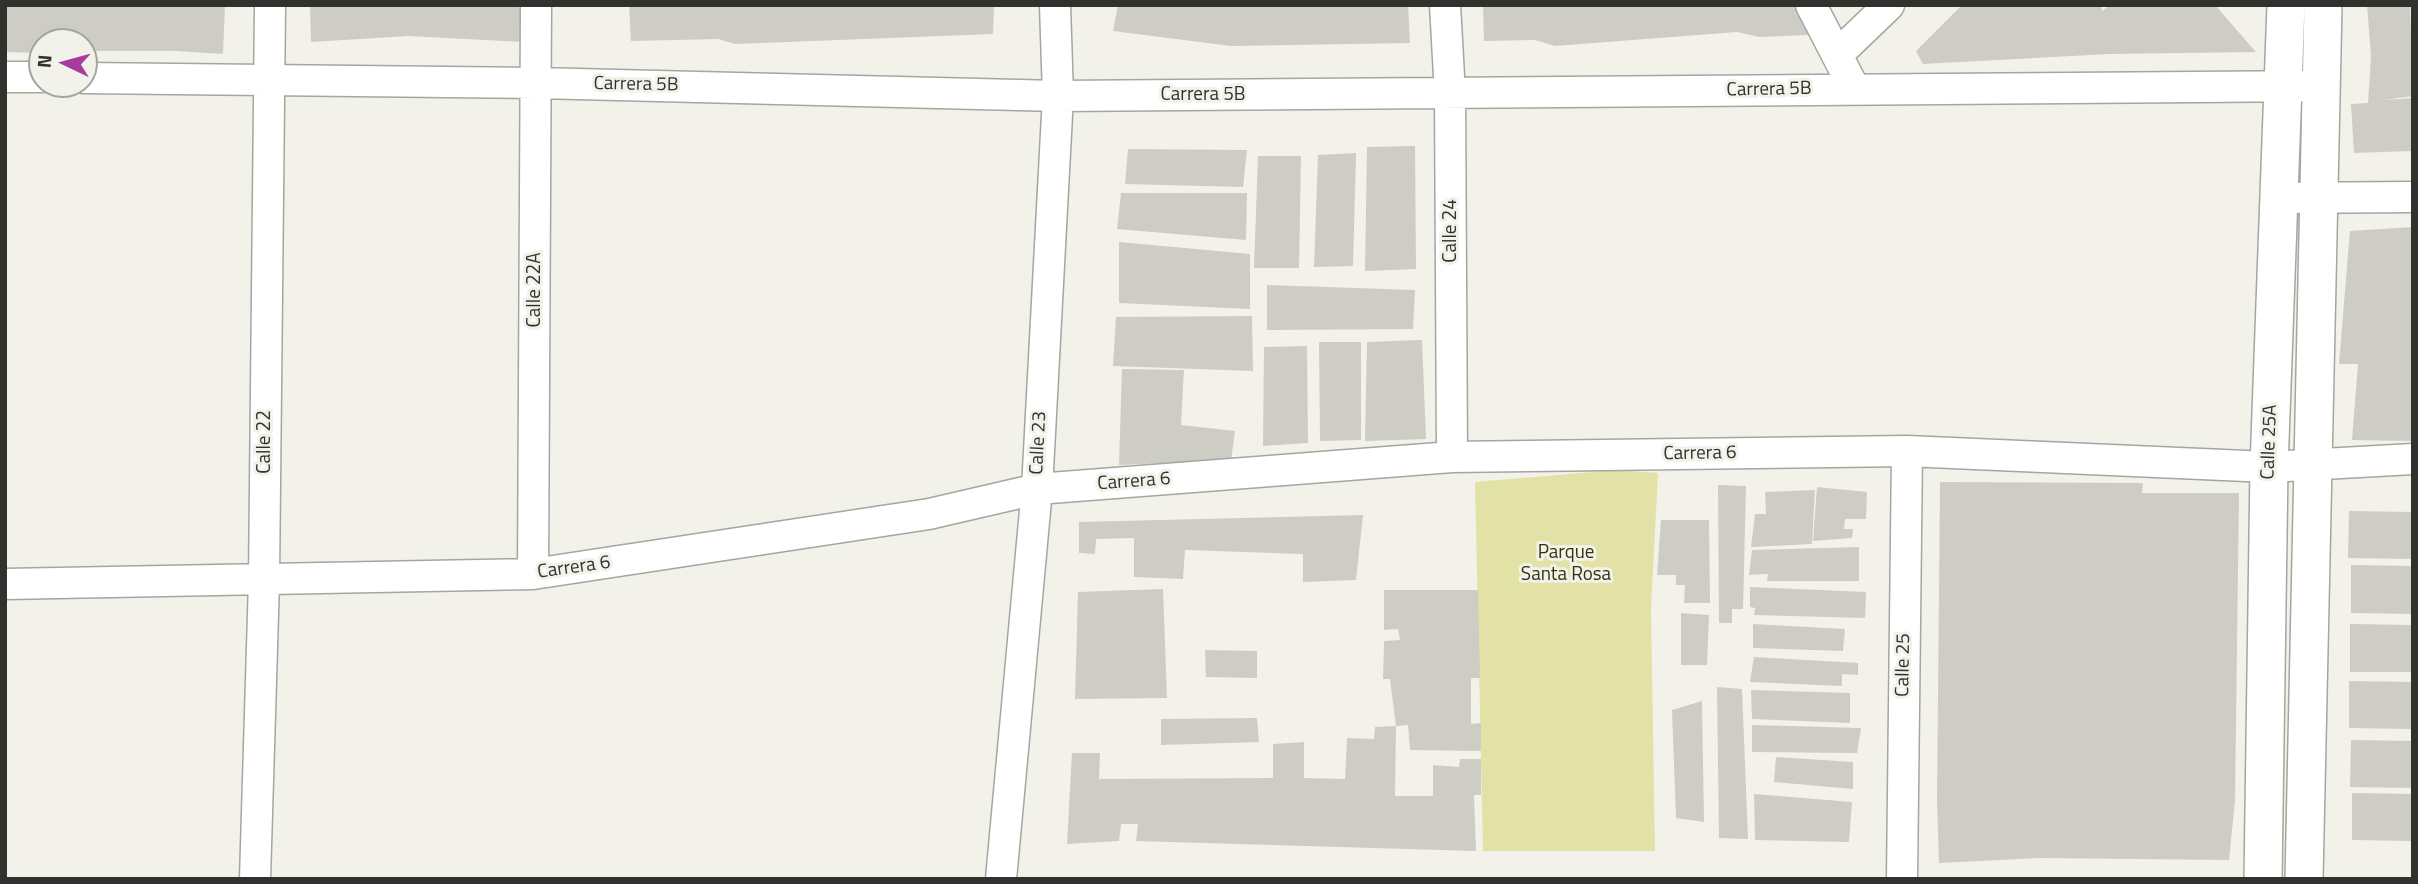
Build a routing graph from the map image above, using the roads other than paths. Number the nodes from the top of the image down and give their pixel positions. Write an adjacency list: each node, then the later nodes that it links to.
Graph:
1 (270, 5): 13 (street, Calle 22)
2 (536, 5): 14 (street, Calle 22A)
3 (1055, 5): 19 (street, Calle 23)
4 (1446, 5): 18 (street, Calle 24)
5 (1811, 5): 9 (street)
6 (1889, 5): 9 (street)
7 (2286, 5): 15 (street, Calle 25A)
8 (2323, 5): 16 (street)
9 (1838, 54): 17 (street)
10 (5, 77): 11 (street)
11 (28, 77)
12 (98, 78): 13 (street, Carrera 5B)
13 (267, 79): 14 (street, Carrera 5B); 30 (street, Calle 22)
14 (537, 83): 19 (street, Carrera 5B); 29 (street, Calle 22A)
15 (2283, 86): 16 (street, Carrera 5B); 17 (street, Carrera 5B); 21 (street, Calle 25A)
16 (2321, 86): 22 (street)
17 (1854, 88): 18 (street, Carrera 5B)
18 (1450, 94): 19 (street, Carrera 5B); 24 (street, Calle 24)
19 (1058, 96): 28 (street, Calle 23)
20 (2413, 197): 22 (street)
21 (2279, 198): 22 (street); 27 (street, Calle 25A)
22 (2318, 199): 26 (street)
23 (1907, 451): 24 (street, Carrera 6); 27 (street, Carrera 6); 34 (street, Calle 25)
24 (1452, 457): 28 (street, Carrera 6)
25 (2413, 459): 26 (street, Carrera 6)
26 (2312, 466): 27 (street, Carrera 6); 36 (street)
27 (2269, 467): 35 (street, Calle 25A)
28 (1037, 489): 29 (street, Carrera 6); 33 (street, Calle 23)
29 (533, 574): 30 (street, Carrera 6)
30 (264, 581): 31 (street, Carrera 6); 32 (street, Calle 22)
31 (5, 584)
32 (255, 879)
33 (1001, 879)
34 (1902, 879)
35 (2263, 879)
36 (2304, 879)

